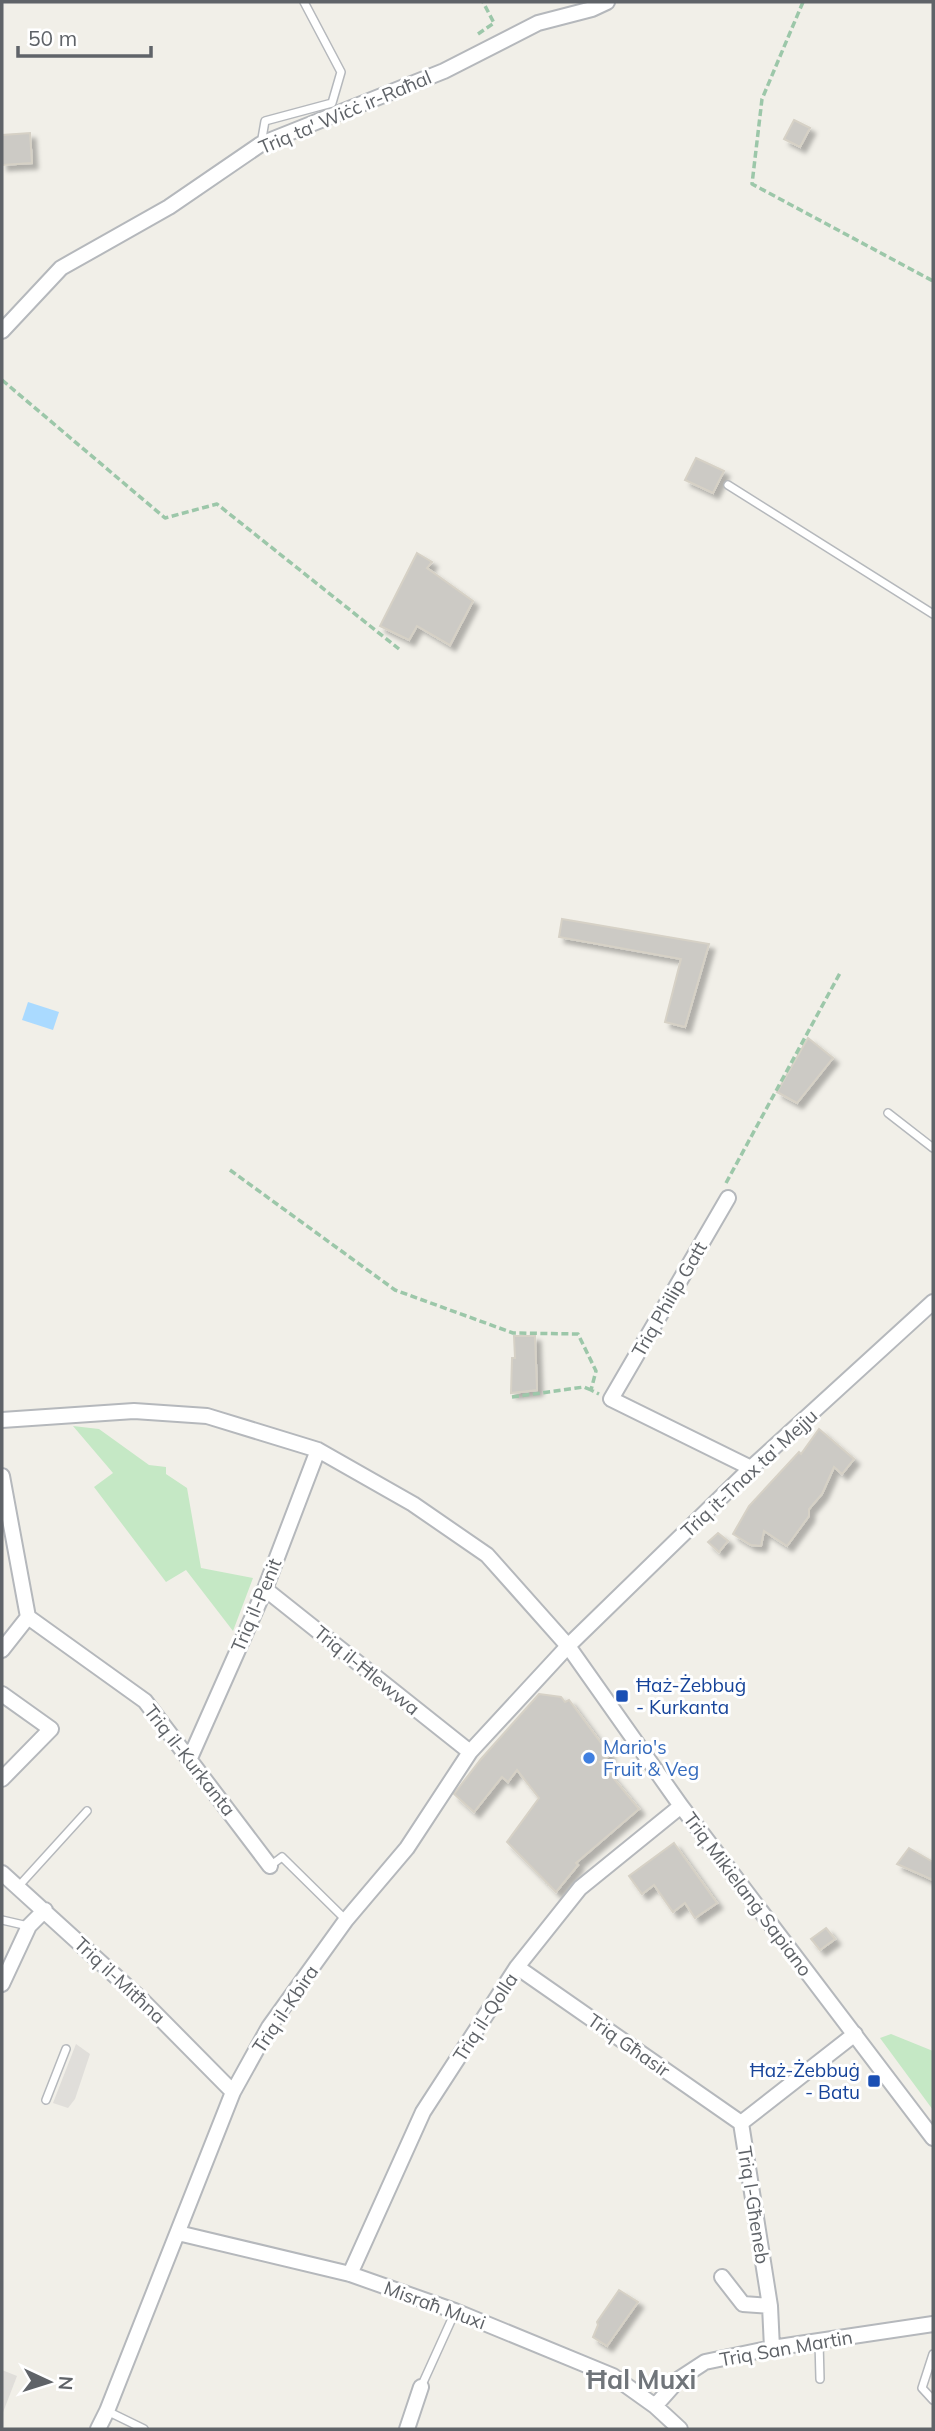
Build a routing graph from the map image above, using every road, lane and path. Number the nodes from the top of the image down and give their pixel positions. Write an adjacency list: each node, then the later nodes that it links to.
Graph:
1 (304, 2): 6 (lane)
2 (483, 2): 5 (path)
3 (607, 2): 6 (street, Triq ta' Wiċċ ir-Raħal)
4 (803, 2): 7 (path)
5 (472, 38)
6 (261, 144): 8 (street, Triq ta' Wiċċ ir-Raħal)
7 (933, 281)
8 (2, 331)
9 (2, 380): 12 (path)
10 (728, 485): 11 (lane)
11 (933, 614)
12 (399, 649)
13 (841, 973): 17 (path)
14 (888, 1113): 15 (lane)
15 (933, 1148)
16 (230, 1170): 19 (path)
17 (728, 1198): 21 (street, Triq Philip Gatt)
18 (933, 1302): 24 (street, Triq it-Tnax ta' Mejju)
19 (591, 1390): 20 (path); 21 (path)
20 (512, 1397)
21 (611, 1399): 24 (street)
22 (2, 1420): 23 (street, Triq Mikielanġ Sapiano)
23 (318, 1450): 26 (street, Triq il-Penit); 28 (street, Triq Mikielanġ Sapiano)
24 (751, 1468): 28 (street, Triq it-Tnax ta' Mejju)
25 (2, 1476): 27 (street)
26 (265, 1589): 31 (street, Triq il-Ħlewwa); 32 (street, Triq il-Penit)
27 (28, 1617): 29 (street); 32 (street, Triq il-Kurkanta)
28 (568, 1646): 31 (street, Triq il-Kbira); 34 (street, Triq Mikielanġ Sapiano)
29 (2, 1650)
30 (2, 1694): 33 (street)
31 (470, 1752): 41 (street, Triq il-Kbira)
32 (190, 1758): 36 (street, Triq il-Kurkanta)
33 (2, 1779)
34 (681, 1806): 43 (street, Triq il-Qolla); 45 (street, Triq Mikielanġ Sapiano)
35 (87, 1811): 38 (lane)
36 (270, 1866): 41 (lane, Triq il-Kurkanta)
37 (2, 1874): 38 (street, Triq il-Mitħna)
38 (17, 1888): 39 (street, Triq il-Mitħna)
39 (45, 1910): 42 (street); 47 (street, Triq il-Mitħna)
40 (2, 1920): 42 (lane)
41 (346, 1920): 47 (street, Triq il-Kbira)
42 (29, 1926): 44 (street)
43 (517, 1967): 49 (street, Triq Għasir); 52 (street, Triq il-Qolla)
44 (2, 1984)
45 (855, 2034): 49 (street, Triq l-Għeneb); 50 (street, Triq Mikielanġ Sapiano)
46 (66, 2049): 48 (lane)
47 (233, 2092): 51 (street, Triq il-Kbira)
48 (46, 2100)
49 (741, 2123): 54 (street, Triq l-Għeneb)
50 (933, 2138)
51 (178, 2233): 52 (street, Misraħ Muxi); 64 (street, Triq il-Kbira)
52 (350, 2274): 55 (street, Misraħ Muxi)
53 (722, 2277): 54 (street)
54 (770, 2306): 58 (street, Triq l-Għeneb)
55 (455, 2311): 61 (lane); 63 (street, Misraħ Muxi)
56 (933, 2324): 57 (street, Triq San Martin)
57 (819, 2341): 58 (street, Triq San Martin); 60 (lane)
58 (772, 2348): 63 (street, Triq San Martin)
59 (933, 2354): 62 (lane)
60 (820, 2379)
61 (421, 2387): 68 (street)
62 (933, 2400)
63 (654, 2406): 65 (street, Misraħ Muxi)
64 (107, 2411): 66 (street, Triq il-Kbira); 67 (lane)
65 (673, 2427)
66 (98, 2429)
67 (144, 2429)
68 (407, 2429)

